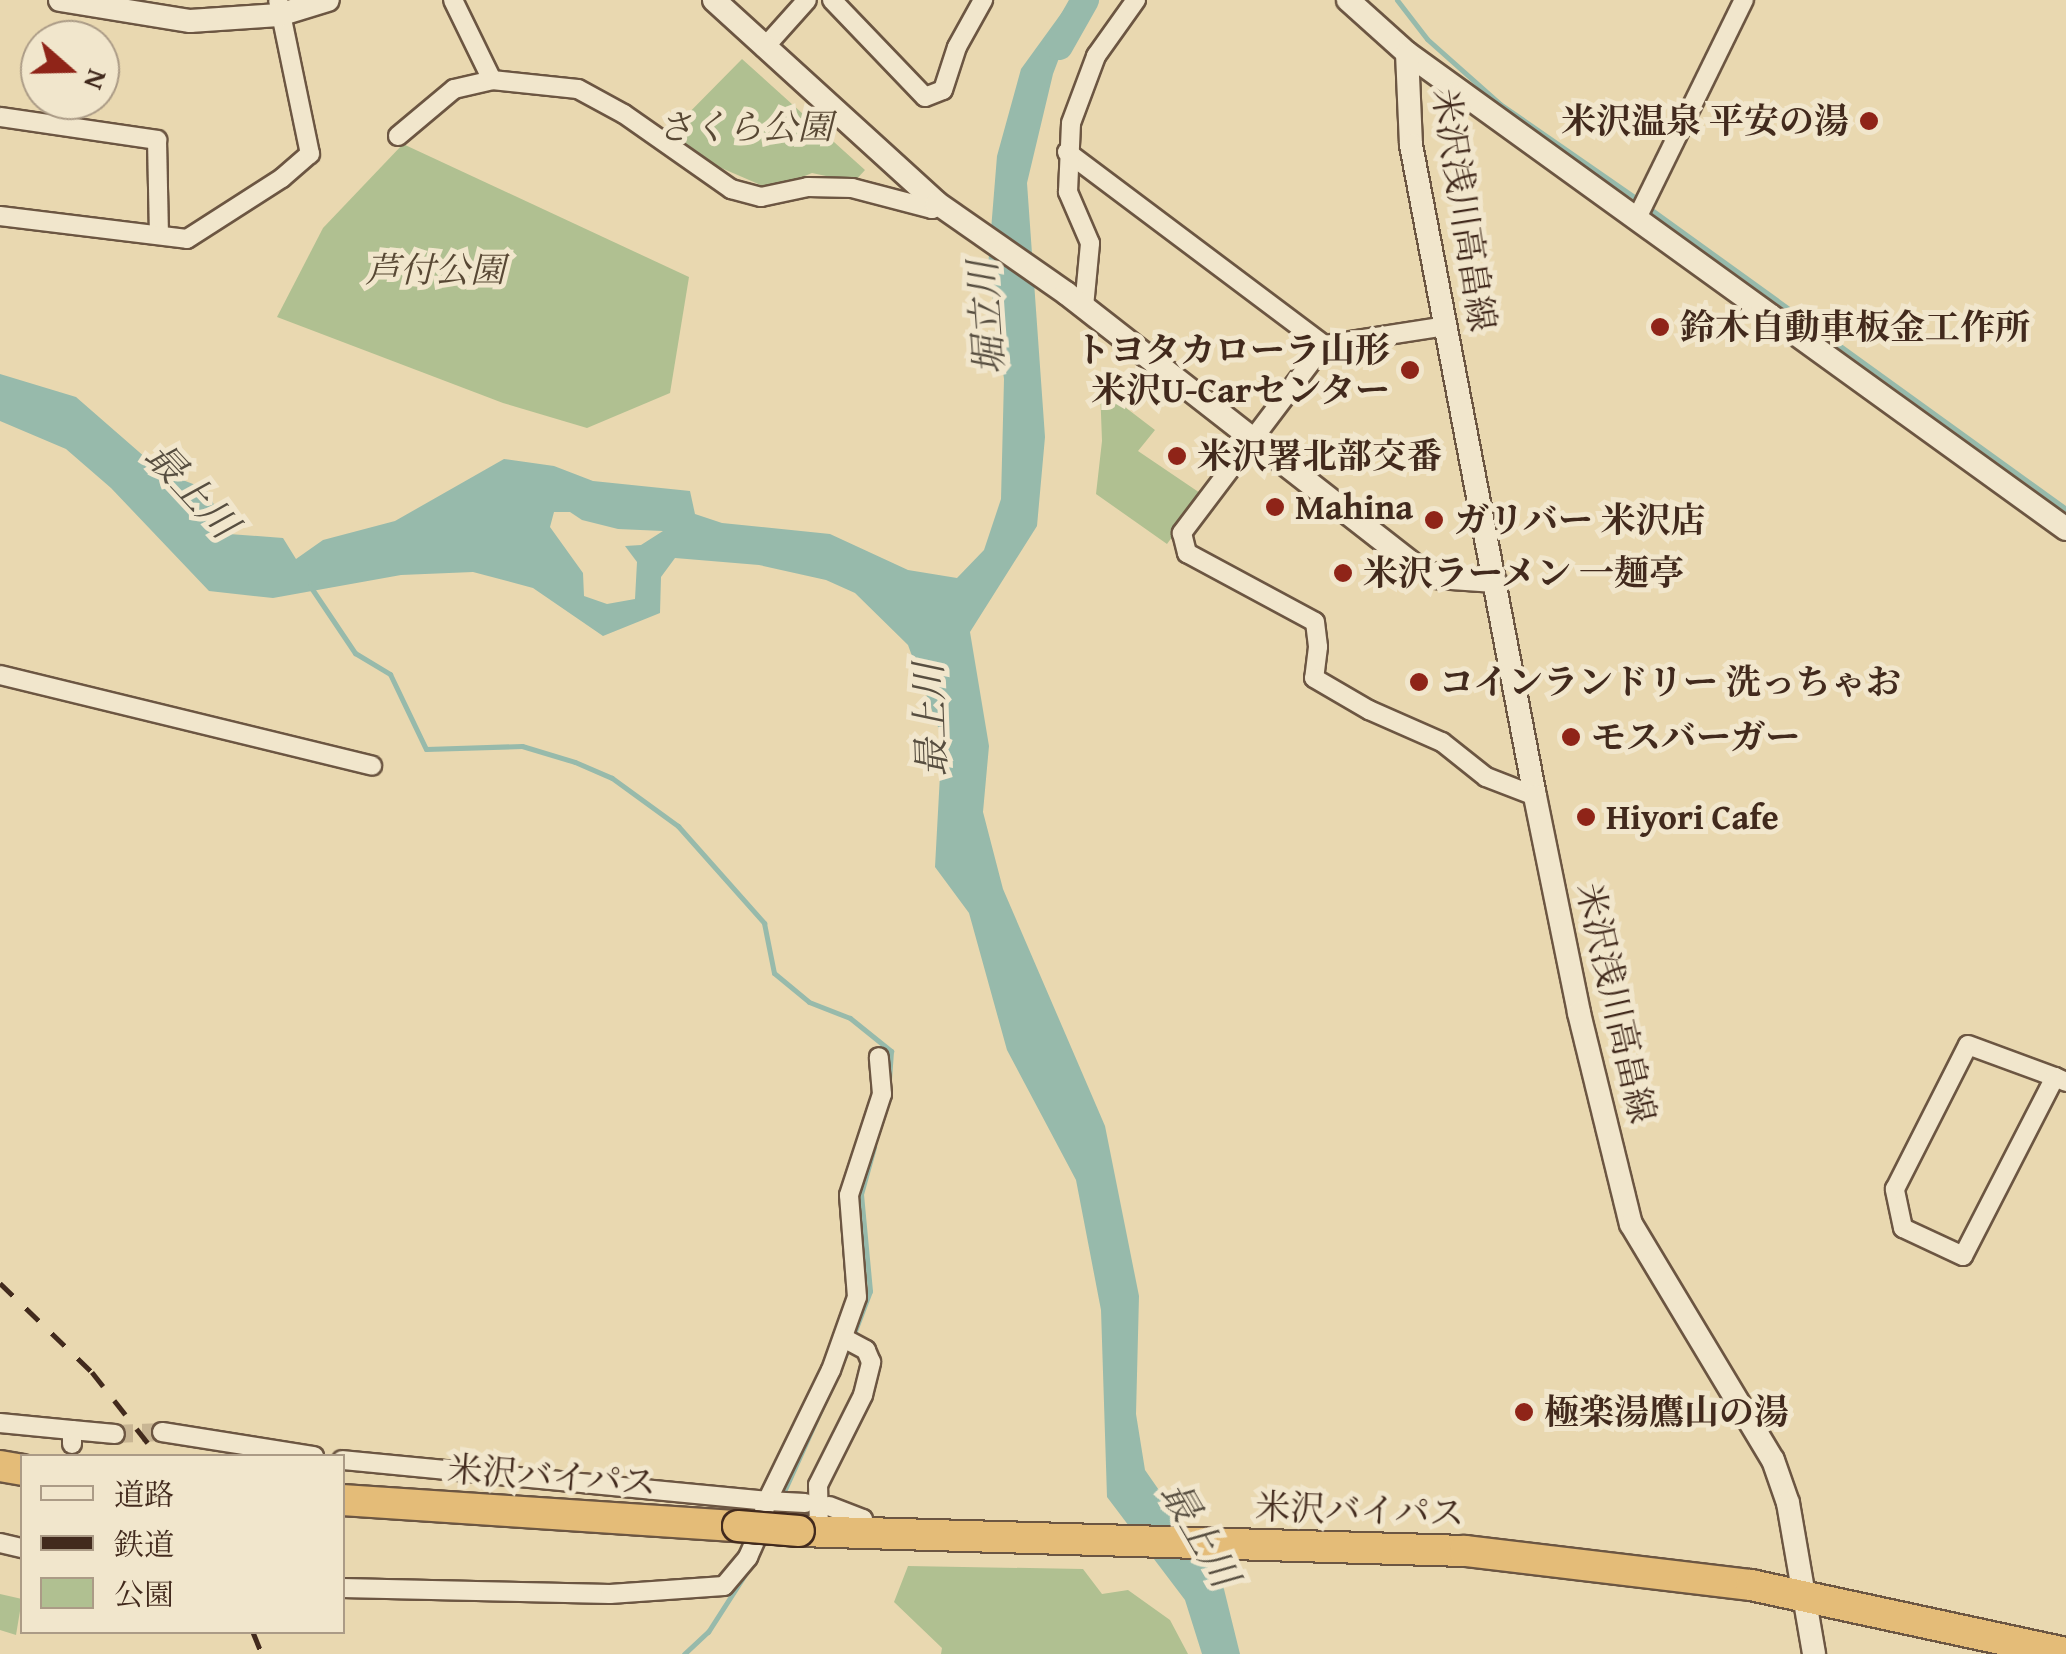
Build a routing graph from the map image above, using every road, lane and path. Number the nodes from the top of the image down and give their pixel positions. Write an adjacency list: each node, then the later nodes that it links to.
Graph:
1 (60, 0): 11 (street)
2 (328, 0): 11 (street)
3 (454, 0): 14 (street)
4 (714, 0): 12 (street)
5 (807, 0): 12 (street)
6 (832, 0): 7 (street)
7 (983, 0)
8 (1136, 0): 17 (street)
9 (1348, 0): 13 (street, 米沢浅川高畠線)
10 (1744, 0): 20 (street)
11 (279, 8): 21 (street)
12 (764, 48): 18 (street)
13 (1407, 54): 20 (street); 23 (street, 米沢浅川高畠線)
14 (492, 80): 16 (street); 18 (street)
15 (0, 117): 21 (street)
16 (398, 136)
17 (1067, 152): 22 (street); 24 (street)
18 (937, 203): 22 (street)
19 (0, 216): 21 (street)
20 (1638, 216): 26 (street)
21 (159, 233)
22 (1075, 300): 25 (street)
23 (1446, 326): 24 (street); 27 (street, 米沢浅川高畠線)
24 (1324, 345): 25 (street)
25 (1255, 442): 27 (street); 30 (street)
26 (2066, 529)
27 (1494, 581): 30 (street, 米沢浅川高畠線)
28 (0, 676): 29 (street)
29 (372, 766)
30 (1535, 796): 43 (street, 米沢浅川高畠線)
31 (879, 1057): 33 (street)
32 (2060, 1079): 32 (street)
33 (850, 1341): 40 (street); 41 (street)
34 (0, 1423): 36 (street)
35 (162, 1432): 37 (street)
36 (116, 1434)
37 (280, 1454)
38 (345, 1460): 41 (street)
39 (345, 1500): 41 (highway, 米沢バイパス)
40 (810, 1515): 41 (highway, 米沢バイパス, bridge); 41 (street); 43 (highway, 米沢バイパス)
41 (759, 1517): 42 (street)
42 (345, 1588)
43 (1804, 1594): 44 (highway, 米沢バイパス); 45 (street, 米沢浅川高畠線)
44 (2066, 1653)
45 (1814, 1654)

